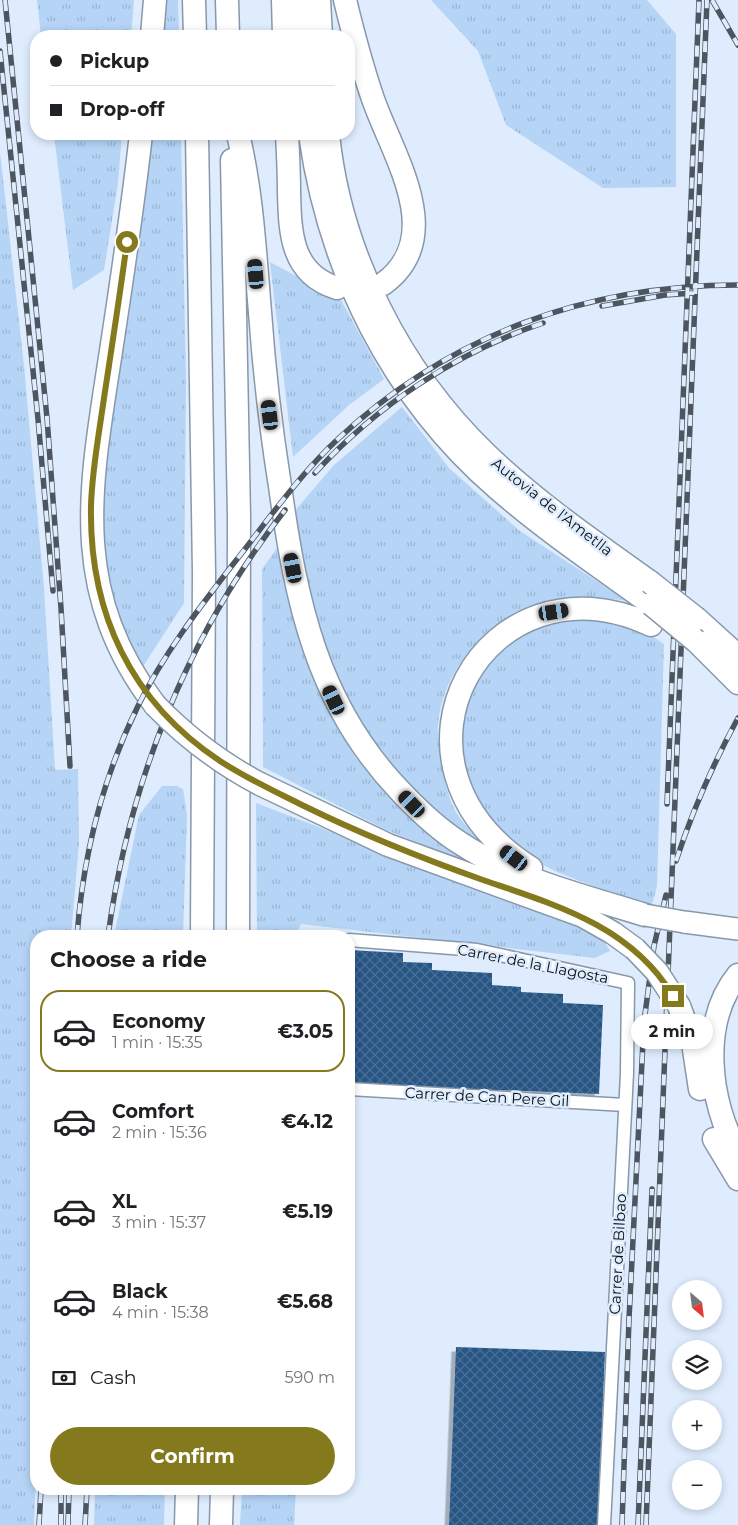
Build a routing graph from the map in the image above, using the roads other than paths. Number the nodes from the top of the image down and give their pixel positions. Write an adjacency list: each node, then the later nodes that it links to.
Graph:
1 (155, 0): 8 (highway)
2 (194, 0): 9 (highway)
3 (228, 0): 10 (highway)
4 (283, 0): 11 (highway)
5 (302, 0): 12 (highway)
6 (319, 0): 13 (highway)
7 (345, 0): 14 (highway)
8 (152, 30)
9 (195, 30)
10 (228, 30)
11 (284, 30)
12 (304, 30)
13 (321, 30)
14 (353, 30)
15 (355, 36): 23 (highway)
16 (140, 140): 30 (highway, bridge)
17 (197, 140): 34 (highway)
18 (231, 140): 35 (highway)
19 (239, 140): 31 (highway)
20 (287, 140): 24 (highway)
21 (311, 140): 25 (highway)
22 (329, 140): 26 (highway, Autovia de l'Ametlla, bridge)
23 (383, 284)
24 (337, 288)
25 (651, 614): 26 (highway); 31 (highway)
26 (697, 629): 27 (highway); 28 (highway, Autovia de l'Ametlla); 29 (highway)
27 (738, 635)
28 (738, 656)
29 (738, 684)
30 (544, 900): 32 (highway); 42 (highway, bridge)
31 (595, 900): 32 (highway)
32 (645, 916): 33 (highway, bridge)
33 (738, 929)
34 (202, 930)
35 (238, 930)
36 (355, 940): 38 (street, Carrer de la Llagosta)
37 (738, 975): 41 (highway)
38 (628, 983): 40 (street, Carrer de Bilbao)
39 (355, 1088): 40 (street, Carrer de Can Pere Gil)
40 (625, 1105): 47 (street, Carrer de Bilbao)
41 (738, 1153)
42 (738, 1179)
43 (188, 1495): 45 (highway)
44 (222, 1495): 46 (highway)
45 (186, 1525)
46 (221, 1525)
47 (604, 1525)

